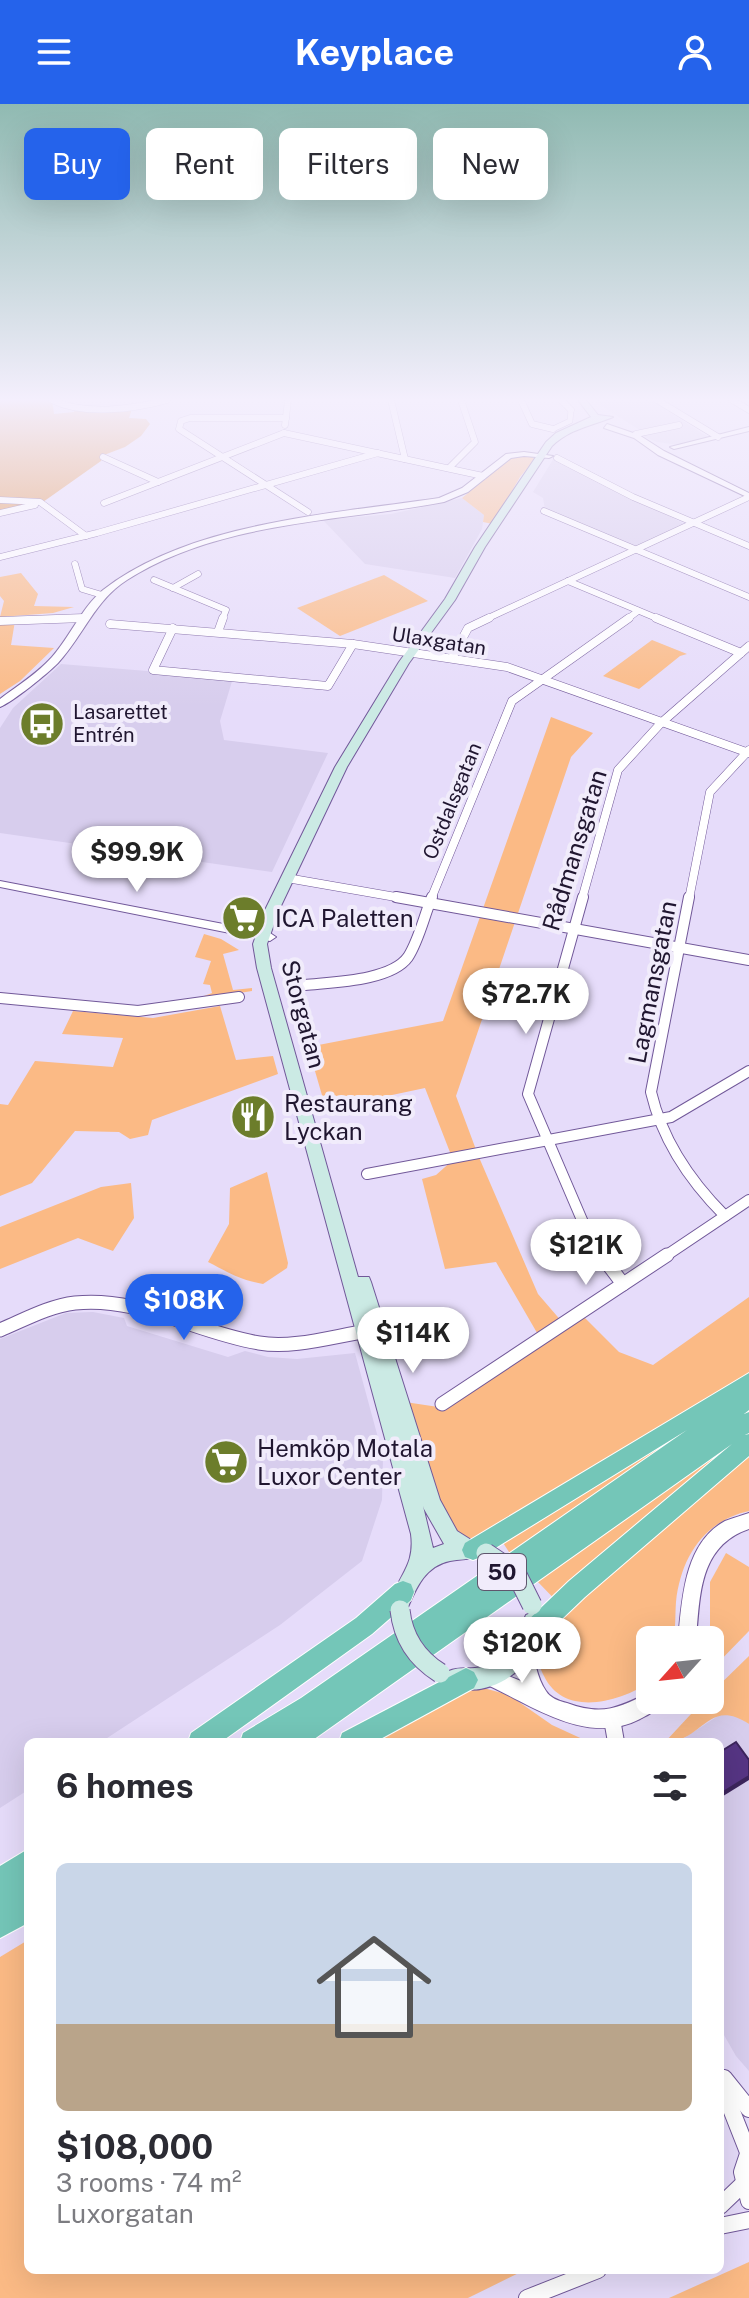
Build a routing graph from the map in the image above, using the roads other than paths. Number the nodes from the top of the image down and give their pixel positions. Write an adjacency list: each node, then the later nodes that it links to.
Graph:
1 (34, 502): 8 (street)
2 (207, 502): 13 (street)
3 (292, 502): 10 (street)
4 (431, 502): 22 (street)
5 (513, 502): 32 (main road, Storgatan)
6 (646, 502): 12 (street)
7 (736, 502): 12 (street)
8 (43, 503): 11 (street); 13 (street)
9 (544, 511): 15 (street)
10 (308, 512)
11 (0, 513)
12 (693, 523): 14 (street); 15 (street)
13 (86, 536): 16 (street)
14 (749, 546)
15 (634, 551): 20 (street); 23 (street)
16 (0, 557)
17 (75, 564): 22 (street)
18 (198, 574): 21 (street)
19 (154, 580): 21 (street)
20 (568, 581): 24 (street); 33 (street)
21 (173, 588): 29 (street)
22 (102, 595): 25 (street)
23 (749, 597)
24 (638, 611): 31 (street); 34 (street, Ostdalsgatan)
25 (84, 618): 26 (street); 35 (street)
26 (0, 621)
27 (110, 624): 28 (street, Ulaxgatan)
28 (173, 628): 29 (street, Ulaxgatan); 30 (street)
29 (218, 632): 30 (street, Ulaxgatan)
30 (353, 644): 32 (street, Ulaxgatan)
31 (745, 649): 36 (street, Rådmansgatan)
32 (413, 653): 33 (street, Ulaxgatan); 38 (main road, Storgatan)
33 (452, 658): 34 (street, Ulaxgatan)
34 (541, 679): 36 (street, Ulaxgatan); 40 (street, Ostdalsgatan)
35 (0, 704)
36 (661, 723): 37 (street, Ulaxgatan); 41 (street, Rådmansgatan)
37 (748, 752): 43 (street, Lagmansgatan)
38 (291, 879): 40 (street); 42 (main road, Storgatan)
39 (0, 884): 42 (street)
40 (430, 903): 41 (street); 45 (street, Ostdalsgatan)
41 (573, 928): 43 (street); 50 (street, Rådmansgatan)
42 (266, 937): 56 (main road, Storgatan)
43 (679, 947): 44 (street); 49 (street, Lagmansgatan)
44 (749, 960)
45 (305, 985)
46 (239, 997): 47 (street)
47 (0, 998)
48 (749, 1071): 49 (street)
49 (661, 1119): 50 (street); 53 (street, Lagmansgatan)
50 (546, 1140): 51 (street); 54 (street, Rådmansgatan)
51 (367, 1174)
52 (749, 1200): 53 (street)
53 (725, 1216): 54 (street)
54 (623, 1284): 59 (street)
55 (0, 1330): 56 (street)
56 (370, 1330): 63 (main road, Storgatan); 64 (main road, Storgatan)
57 (749, 1382): 63 (highway)
58 (749, 1399): 73 (highway, 50)
59 (442, 1404)
60 (749, 1421): 74 (highway, 50)
61 (749, 1443): 67 (highway, 50)
62 (749, 1521): 66 (street)
63 (475, 1551): 64 (main road); 67 (main road, bridge)
64 (419, 1568): 65 (main road)
65 (402, 1601): 68 (main road, bridge); 72 (highway)
66 (688, 1626)
67 (528, 1642): 68 (main road); 69 (street)
68 (478, 1678): 69 (street); 75 (highway)
69 (542, 1701): 71 (street)
70 (636, 1711): 71 (street)
71 (612, 1719): 76 (street)
72 (206, 1738)
73 (258, 1738)
74 (295, 1738)
75 (359, 1738)
76 (615, 1738)
77 (24, 1865): 78 (highway)
78 (0, 1882)
79 (24, 1886): 80 (highway)
80 (0, 1901)
81 (24, 1911): 83 (highway)
82 (24, 1920): 83 (highway)
83 (0, 1928)
84 (724, 2079): 86 (street)
85 (724, 2091): 87 (street)
86 (749, 2109)
87 (749, 2151): 88 (street)
88 (746, 2192): 89 (street)
89 (724, 2204)
90 (749, 2220): 91 (street)
91 (724, 2225)
92 (588, 2274): 93 (street)
93 (527, 2298)

